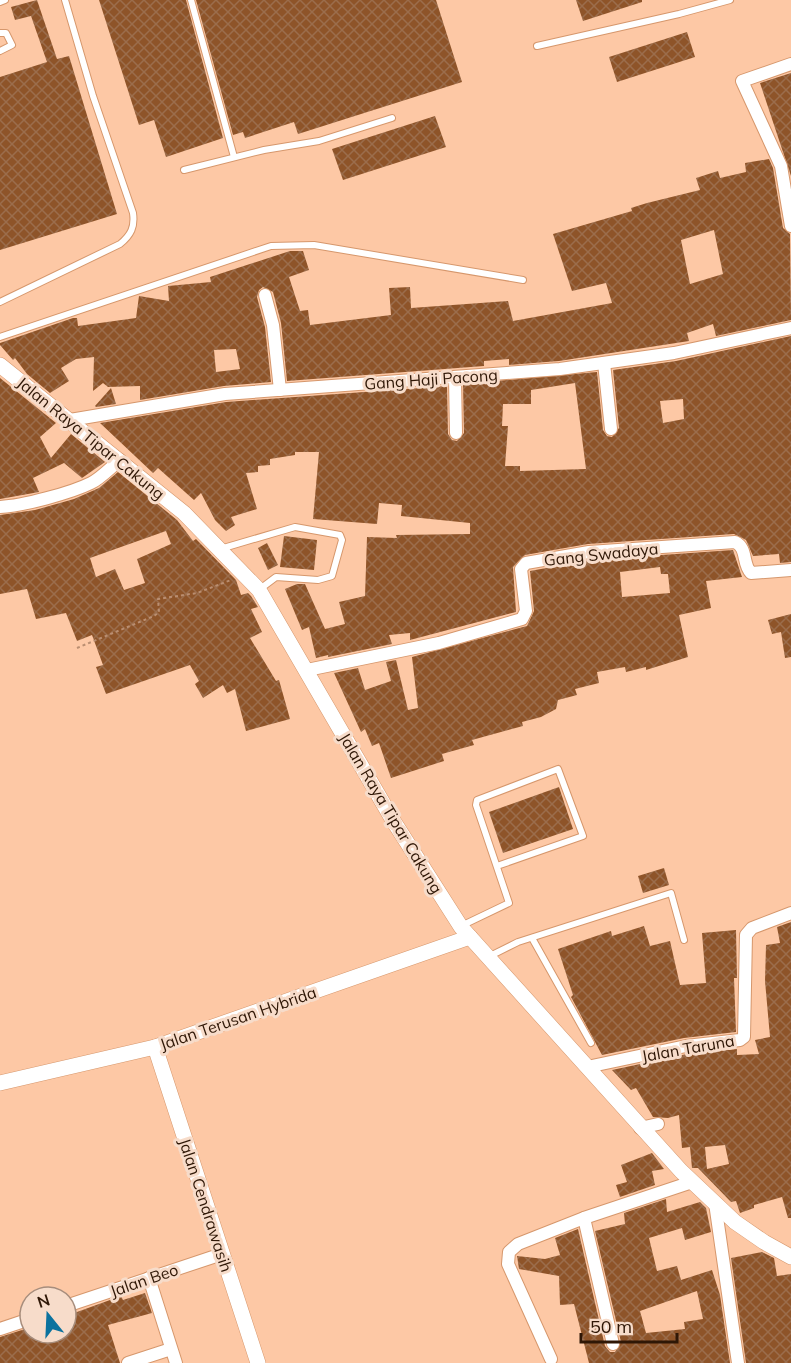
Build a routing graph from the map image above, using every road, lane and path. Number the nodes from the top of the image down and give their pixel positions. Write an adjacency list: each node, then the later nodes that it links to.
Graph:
1 (6, 0): 5 (lane)
2 (65, 0): 17 (lane)
3 (191, 0): 11 (lane)
4 (730, 0): 7 (lane)
5 (0, 2)
6 (0, 33): 8 (lane)
7 (537, 46)
8 (0, 51)
9 (791, 64): 13 (street)
10 (392, 118): 11 (lane)
11 (234, 157): 12 (lane)
12 (184, 170)
13 (788, 185): 14 (street)
14 (791, 226)
15 (523, 280): 19 (lane)
16 (265, 295): 23 (street)
17 (0, 302)
18 (791, 328): 20 (street, Gang Haji Pacong)
19 (0, 337)
20 (604, 363): 22 (street, Gang Haji Pacong); 25 (street)
21 (0, 365): 24 (street, Jalan Raya Tipar Cakung)
22 (455, 378): 23 (street, Gang Haji Pacong); 26 (street)
23 (280, 390): 24 (street, Gang Haji Pacong)
24 (70, 420): 27 (street, Jalan Raya Tipar Cakung)
25 (611, 429)
26 (456, 433)
27 (120, 460): 28 (street); 29 (street, Jalan Raya Tipar Cakung)
28 (0, 507)
29 (220, 549): 31 (street, Jalan Raya Tipar Cakung); 32 (lane)
30 (791, 570): 34 (street, Gang Swadaya)
31 (244, 573): 32 (street, Jalan Raya Tipar Cakung); 33 (path)
32 (259, 590): 34 (street, Jalan Raya Tipar Cakung)
33 (77, 648)
34 (307, 670): 37 (street, Jalan Raya Tipar Cakung)
35 (497, 866): 35 (lane); 37 (lane)
36 (791, 913): 43 (street, Jalan Taruna)
37 (466, 932): 40 (street, Jalan Raya Tipar Cakung); 42 (street, Jalan Terusan Hybrida)
38 (532, 938): 39 (lane); 40 (lane); 41 (lane)
39 (684, 940)
40 (488, 957): 43 (street, Jalan Raya Tipar Cakung)
41 (591, 1043)
42 (155, 1047): 44 (street, Jalan Terusan Hybrida); 50 (street, Jalan Cendrawasih)
43 (586, 1067): 46 (street, Jalan Raya Tipar Cakung)
44 (0, 1083)
45 (658, 1124): 46 (street)
46 (640, 1128): 47 (street, Jalan Raya Tipar Cakung)
47 (692, 1182): 48 (street, Jalan Raya Tipar Cakung); 49 (street)
48 (715, 1203): 51 (street, Jalan Raya Tipar Cakung); 62 (street)
49 (584, 1218): 56 (street); 58 (street)
50 (222, 1254): 52 (street, Jalan Beo); 61 (street, Jalan Cendrawasih)
51 (791, 1257)
52 (149, 1278): 53 (street, Jalan Beo); 57 (street)
53 (78, 1302)
54 (18, 1322): 55 (street)
55 (0, 1329)
56 (613, 1344)
57 (171, 1349): 59 (street); 60 (street)
58 (550, 1359)
59 (128, 1363)
60 (176, 1363)
61 (258, 1363)
62 (738, 1363)

